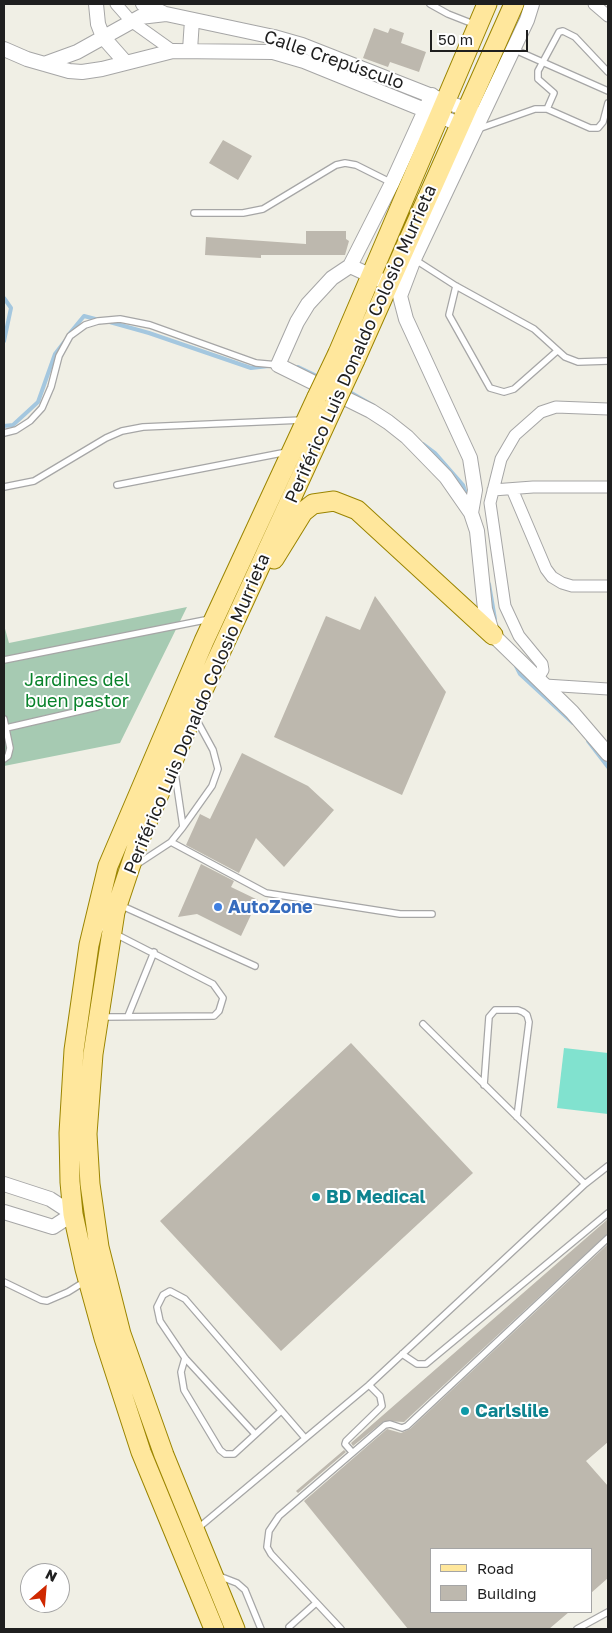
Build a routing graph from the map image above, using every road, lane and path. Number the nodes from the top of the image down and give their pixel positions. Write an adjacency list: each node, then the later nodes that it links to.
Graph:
1 (96, 4): 14 (street)
2 (116, 4): 12 (street)
3 (142, 4): 9 (street)
4 (430, 4): 13 (lane)
5 (488, 4): 13 (main road, Periférico Luis Donaldo Colosio Murrieta)
6 (514, 4): 27 (main road, Periférico Luis Donaldo Colosio Murrieta)
7 (532, 4): 16 (street)
8 (594, 4): 10 (street)
9 (166, 14): 11 (street, Calle Crepúsculo); 12 (street, Calle Crepúsculo)
10 (608, 16)
11 (192, 20): 17 (street); 25 (street, Calle Crepúsculo)
12 (131, 21): 14 (street, Calle Crepúsculo); 18 (street)
13 (478, 26): 25 (main road, Periférico Luis Donaldo Colosio Murrieta)
14 (103, 37): 20 (street); 21 (street, Calle Crepúsculo)
15 (4, 48): 21 (street, Calle Crepúsculo)
16 (514, 49): 19 (lane); 27 (street)
17 (190, 50): 18 (street, Calle Crepúsculo); 25 (street, Calle Crepúsculo)
18 (173, 51): 20 (street, Calle Crepúsculo)
19 (542, 60): 22 (lane); 23 (lane); 26 (lane)
20 (126, 63): 21 (street, Calle Crepúsculo)
21 (44, 64)
22 (608, 72)
23 (608, 91)
24 (608, 103): 26 (lane)
25 (436, 105): 27 (street, Calle Crepúsculo); 28 (street); 32 (main road, Periférico Luis Donaldo Colosio Murrieta)
26 (548, 109): 27 (lane)
27 (475, 121): 30 (street); 33 (main road, Periférico Luis Donaldo Colosio Murrieta)
28 (392, 183): 29 (lane); 31 (street)
29 (194, 212)
30 (414, 259): 34 (lane); 48 (street)
31 (350, 266): 32 (street); 38 (street)
32 (371, 276): 33 (street); 36 (main road, Periférico Luis Donaldo Colosio Murrieta)
33 (389, 284): 36 (main road, Periférico Luis Donaldo Colosio Murrieta)
34 (456, 286): 35 (lane); 35 (lane)
35 (557, 351): 37 (lane)
36 (346, 357): 40 (main road, Periférico Luis Donaldo Colosio Murrieta, bridge)
37 (608, 361)
38 (278, 365): 41 (lane); 48 (street)
39 (608, 409): 47 (street)
40 (320, 413): 42 (main road, Periférico Luis Donaldo Colosio Murrieta); 44 (lane)
41 (4, 433)
42 (303, 449): 43 (lane); 50 (main road, Periférico Luis Donaldo Colosio Murrieta); 51 (main road, Periférico Luis Donaldo Colosio Murrieta)
43 (117, 485)
44 (4, 487)
45 (608, 487): 46 (street)
46 (512, 489): 47 (street); 49 (street)
47 (493, 490): 54 (street)
48 (472, 513): 52 (street)
49 (608, 586)
50 (214, 618): 53 (lane); 56 (main road, Periférico Luis Donaldo Colosio Murrieta)
51 (228, 635): 52 (main road); 56 (main road, Periférico Luis Donaldo Colosio Murrieta)
52 (493, 635): 54 (street)
53 (4, 660)
54 (542, 682): 55 (street); 60 (street)
55 (608, 689)
56 (187, 704): 62 (main road, Periférico Luis Donaldo Colosio Murrieta); 63 (lane); 65 (main road, Periférico Luis Donaldo Colosio Murrieta)
57 (97, 706): 59 (lane)
58 (4, 719): 59 (lane)
59 (6, 728): 61 (lane)
60 (608, 754)
61 (4, 759)
62 (174, 759): 63 (lane); 66 (main road, Periférico Luis Donaldo Colosio Murrieta)
63 (182, 827): 64 (lane)
64 (171, 842): 66 (lane); 69 (lane)
65 (108, 866): 66 (lane); 67 (main road, Periférico Luis Donaldo Colosio Murrieta)
66 (128, 870): 68 (main road, Periférico Luis Donaldo Colosio Murrieta)
67 (100, 896): 68 (lane); 70 (main road, Periférico Luis Donaldo Colosio Murrieta)
68 (118, 904): 71 (main road, Periférico Luis Donaldo Colosio Murrieta); 73 (lane)
69 (432, 914)
70 (94, 924): 71 (lane); 75 (main road, Periférico Luis Donaldo Colosio Murrieta)
71 (112, 931): 72 (lane); 75 (main road, Periférico Luis Donaldo Colosio Murrieta)
72 (154, 952): 74 (lane); 74 (lane)
73 (255, 966)
74 (128, 1016): 75 (lane)
75 (88, 1018): 81 (main road, Periférico Luis Donaldo Colosio Murrieta); 85 (main road, Periférico Luis Donaldo Colosio Murrieta)
76 (423, 1024): 77 (lane)
77 (484, 1085): 78 (lane); 78 (lane)
78 (517, 1117): 82 (lane)
79 (608, 1166): 82 (lane)
80 (4, 1184): 85 (street)
81 (90, 1184): 85 (main road); 87 (main road, Periférico Luis Donaldo Colosio Murrieta)
82 (585, 1184): 90 (lane)
83 (4, 1212): 85 (street)
84 (608, 1213): 90 (lane)
85 (73, 1214): 87 (main road); 88 (main road, Periférico Luis Donaldo Colosio Murrieta)
86 (608, 1238): 96 (lane)
87 (99, 1246): 88 (main road, Periférico Luis Donaldo Colosio Murrieta)
88 (96, 1273): 89 (lane); 97 (main road, Periférico Luis Donaldo Colosio Murrieta); 98 (main road, Periférico Luis Donaldo Colosio Murrieta)
89 (4, 1282)
90 (402, 1354): 92 (lane)
91 (185, 1358): 93 (lane); 94 (lane); 94 (lane)
92 (369, 1384): 95 (lane); 96 (lane)
93 (281, 1411): 94 (lane); 95 (lane)
94 (255, 1434)
95 (305, 1438): 97 (lane)
96 (352, 1452): 100 (lane)
97 (196, 1530): 98 (lane); 99 (main road, Periférico Luis Donaldo Colosio Murrieta)
98 (179, 1541): 99 (main road, Periférico Luis Donaldo Colosio Murrieta)
99 (201, 1570): 102 (main road, Periférico Luis Donaldo Colosio Murrieta); 103 (main road, Periférico Luis Donaldo Colosio Murrieta); 104 (lane)
100 (316, 1603): 105 (lane); 106 (lane)
101 (608, 1612): 107 (lane)
102 (214, 1629)
103 (235, 1629)
104 (261, 1629)
105 (288, 1629)
106 (341, 1629)
107 (577, 1629)

